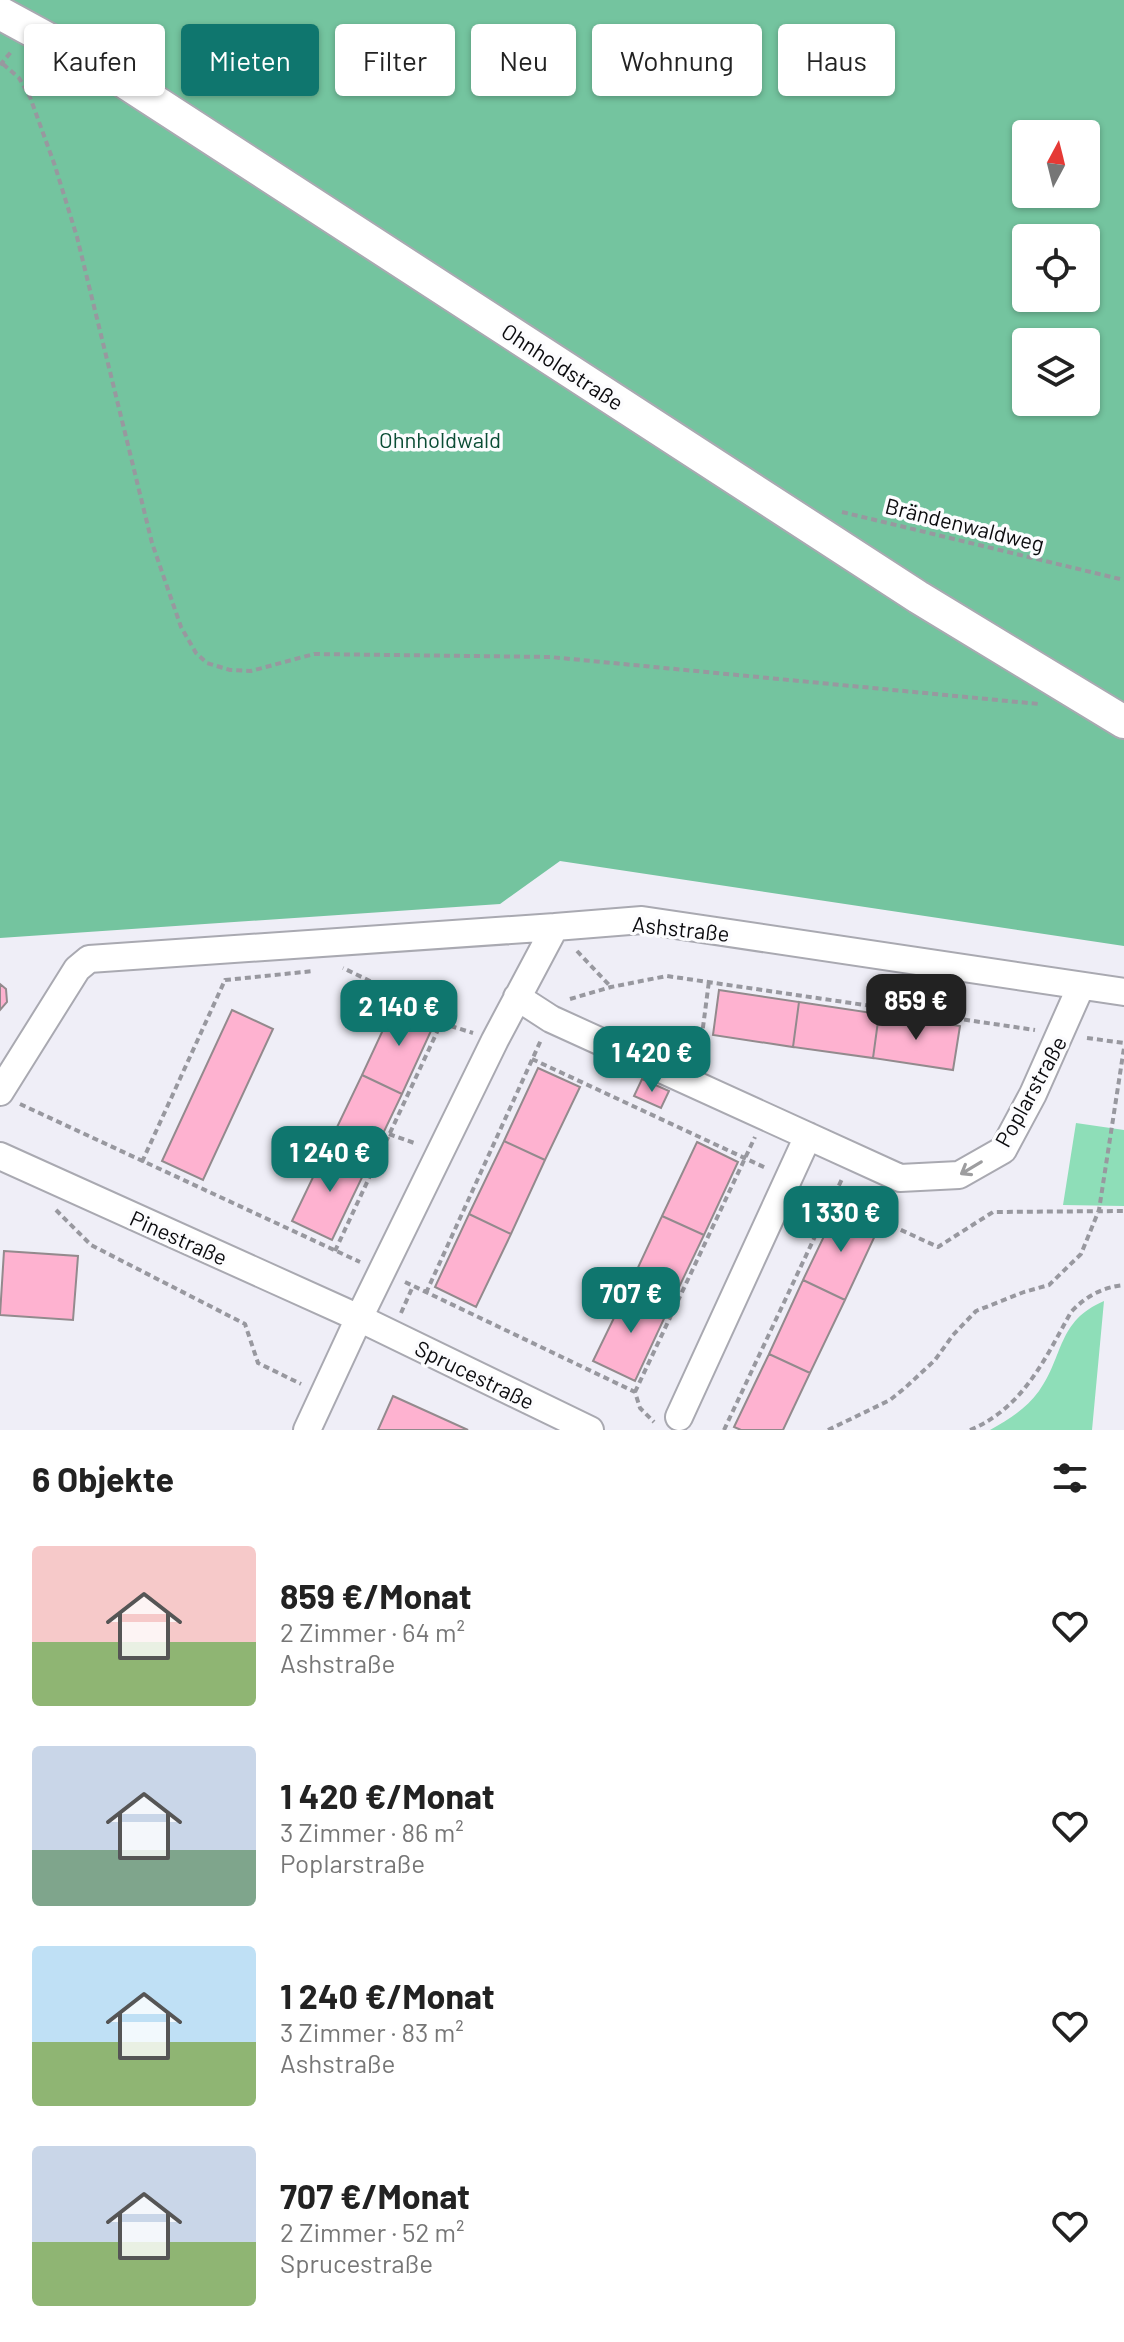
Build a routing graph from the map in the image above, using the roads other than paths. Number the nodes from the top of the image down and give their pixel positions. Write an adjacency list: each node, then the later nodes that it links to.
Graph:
1 (0, 13): 2 (main road, Ohnholdstraße)
2 (1124, 722)
3 (555, 927): 4 (street, Ashstraße); 6 (street); 7 (street, Ashstraße)
4 (1081, 986): 5 (street, Ashstraße); 8 (street, Poplarstraße, one-way to 8)
5 (1124, 992)
6 (517, 997): 8 (street, Poplarstraße); 10 (street)
7 (1, 1090)
8 (808, 1136): 11 (street)
9 (0, 1156): 10 (street, Pinestraße)
10 (359, 1318): 12 (street); 13 (street, Sprucestraße)
11 (669, 1422)
12 (307, 1430)
13 (590, 1430)

